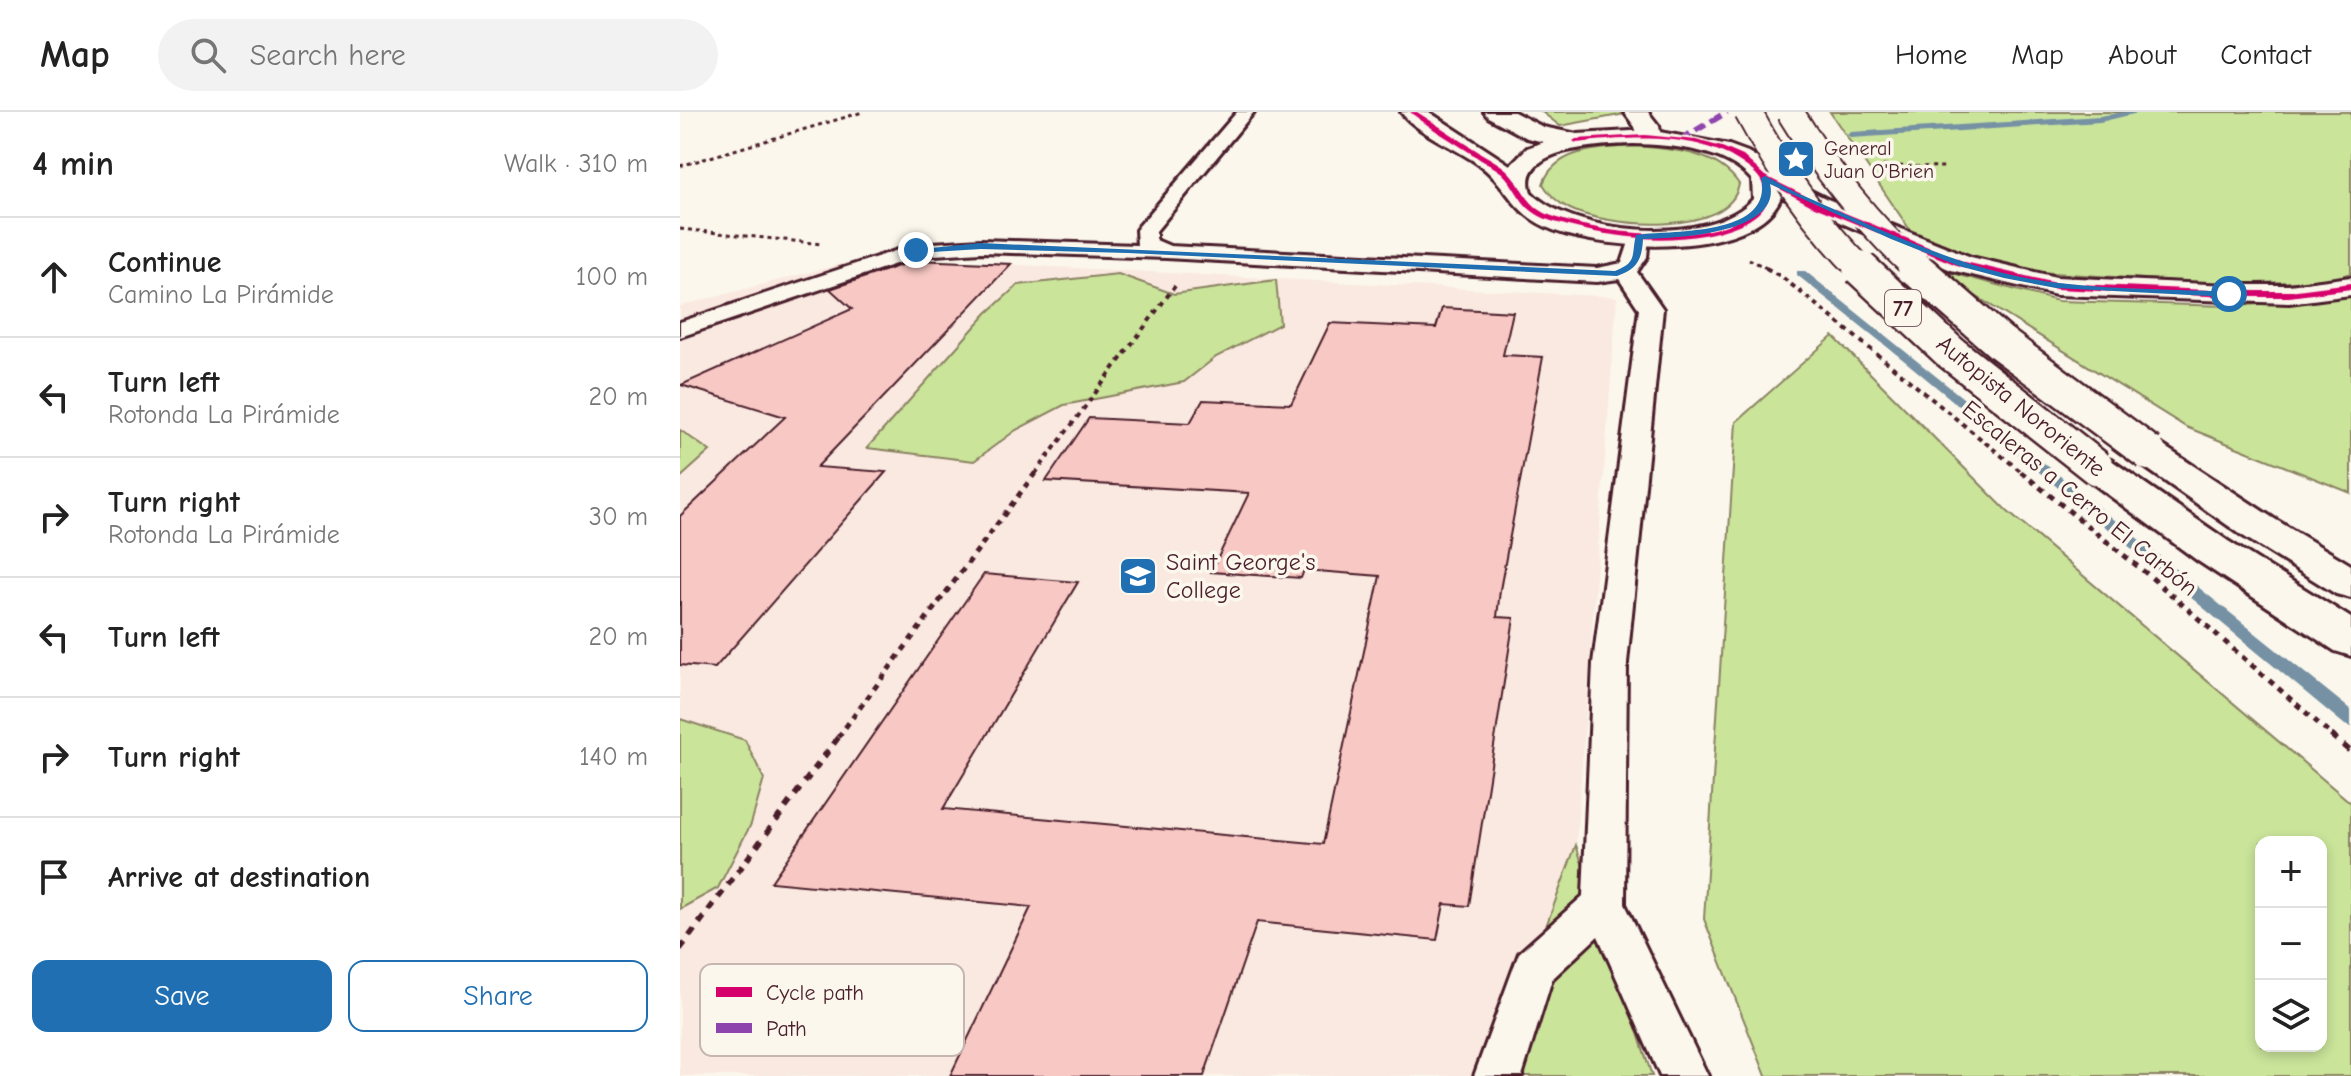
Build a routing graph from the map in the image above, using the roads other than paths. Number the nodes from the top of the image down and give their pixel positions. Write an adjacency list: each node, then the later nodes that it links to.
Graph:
1 (1413, 112): 10 (main road)
2 (1496, 112): 8 (main road)
3 (1636, 112): 7 (main road)
4 (1748, 112): 17 (main road, Autopista Nororiente / 77, bridge)
5 (1790, 112): 16 (main road, Autopista Nororiente / 77, bridge)
6 (1245, 113): 12 (lane)
7 (1649, 137): 8 (main road); 9 (main road)
8 (1576, 141): 10 (main road)
9 (1765, 178): 11 (main road); 14 (main road)
10 (1514, 182): 11 (main road)
11 (1639, 237): 13 (lane)
12 (1166, 252): 13 (lane); 15 (lane)
13 (1624, 270): 18 (lane)
14 (2351, 286)
15 (680, 330)
16 (2351, 584)
17 (2351, 640)
18 (1604, 904): 19 (lane); 20 (lane)
19 (1498, 1076)
20 (1684, 1076)

